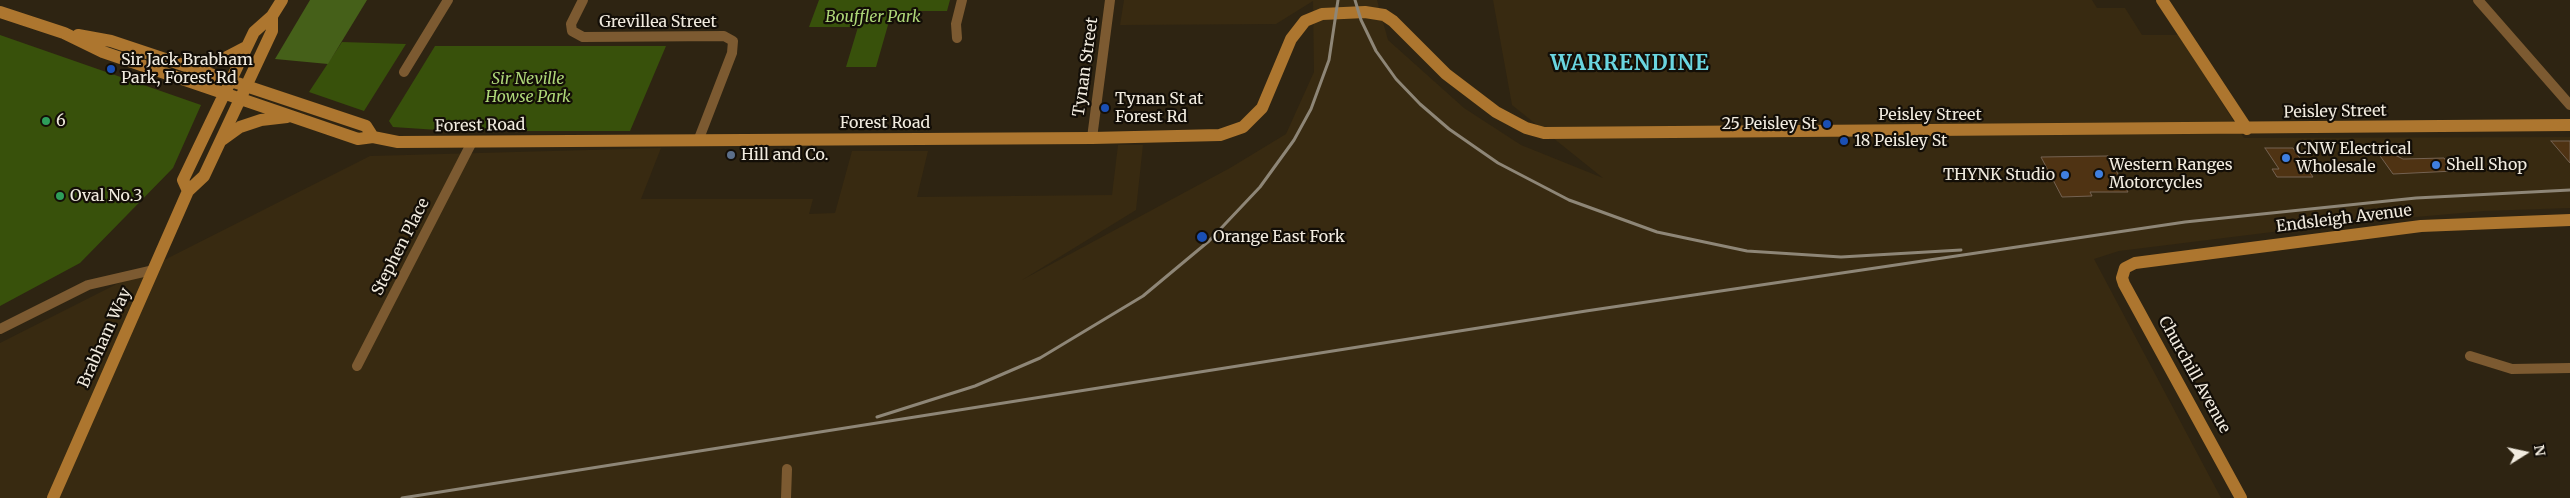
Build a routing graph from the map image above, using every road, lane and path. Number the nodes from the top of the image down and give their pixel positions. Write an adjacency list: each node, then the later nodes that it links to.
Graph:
1 (282, 0): 10 (main road, Brabham Way)
2 (448, 0): 15 (street)
3 (583, 0): 27 (street, Grevillea Street)
4 (962, 0): 12 (street)
5 (1110, 0): 25 (street, Tynan Street)
6 (2162, 0): 23 (main road)
7 (2478, 0): 20 (street)
8 (0, 12): 11 (main road, Forest Road)
9 (1332, 13): 23 (main road, Peisley Street); 25 (main road, Forest Road)
10 (272, 16): 13 (main road, Brabham Way); 17 (main road, Brabham Way)
11 (64, 33): 14 (main road, Forest Road); 18 (main road, Forest Road)
12 (957, 38)
13 (246, 47): 14 (main road); 16 (main road, Brabham Way)
14 (181, 64): 16 (main road, Forest Road)
15 (404, 72)
16 (230, 80): 17 (main road, Forest Road); 18 (main road, Brabham Way)
17 (246, 86): 19 (main road, Brabham Way); 24 (main road, Forest Road)
18 (224, 94): 19 (main road, Forest Road); 29 (main road, Brabham Way)
19 (240, 99): 21 (main road, Forest Road); 26 (main road, Brabham Way)
20 (2570, 105)
21 (292, 116): 24 (main road, Forest Road); 26 (main road)
22 (2570, 125): 23 (main road, Peisley Street)
23 (2247, 129)
24 (373, 137): 28 (main road, Forest Road)
25 (1092, 138): 27 (main road, Forest Road)
26 (220, 141): 29 (main road, Brabham Way)
27 (698, 141): 28 (main road, Forest Road)
28 (472, 142): 35 (street, Stephen Place)
29 (188, 192): 32 (main road, Brabham Way)
30 (2570, 220): 31 (main road, Endsleigh Avenue)
31 (2125, 268): 40 (main road, Churchill Avenue)
32 (153, 270): 33 (street); 38 (main road, Brabham Way)
33 (0, 328)
34 (2470, 356): 36 (street)
35 (357, 366)
36 (2570, 368)
37 (787, 469): 39 (street)
38 (53, 498)
39 (786, 498)
40 (2240, 498)

